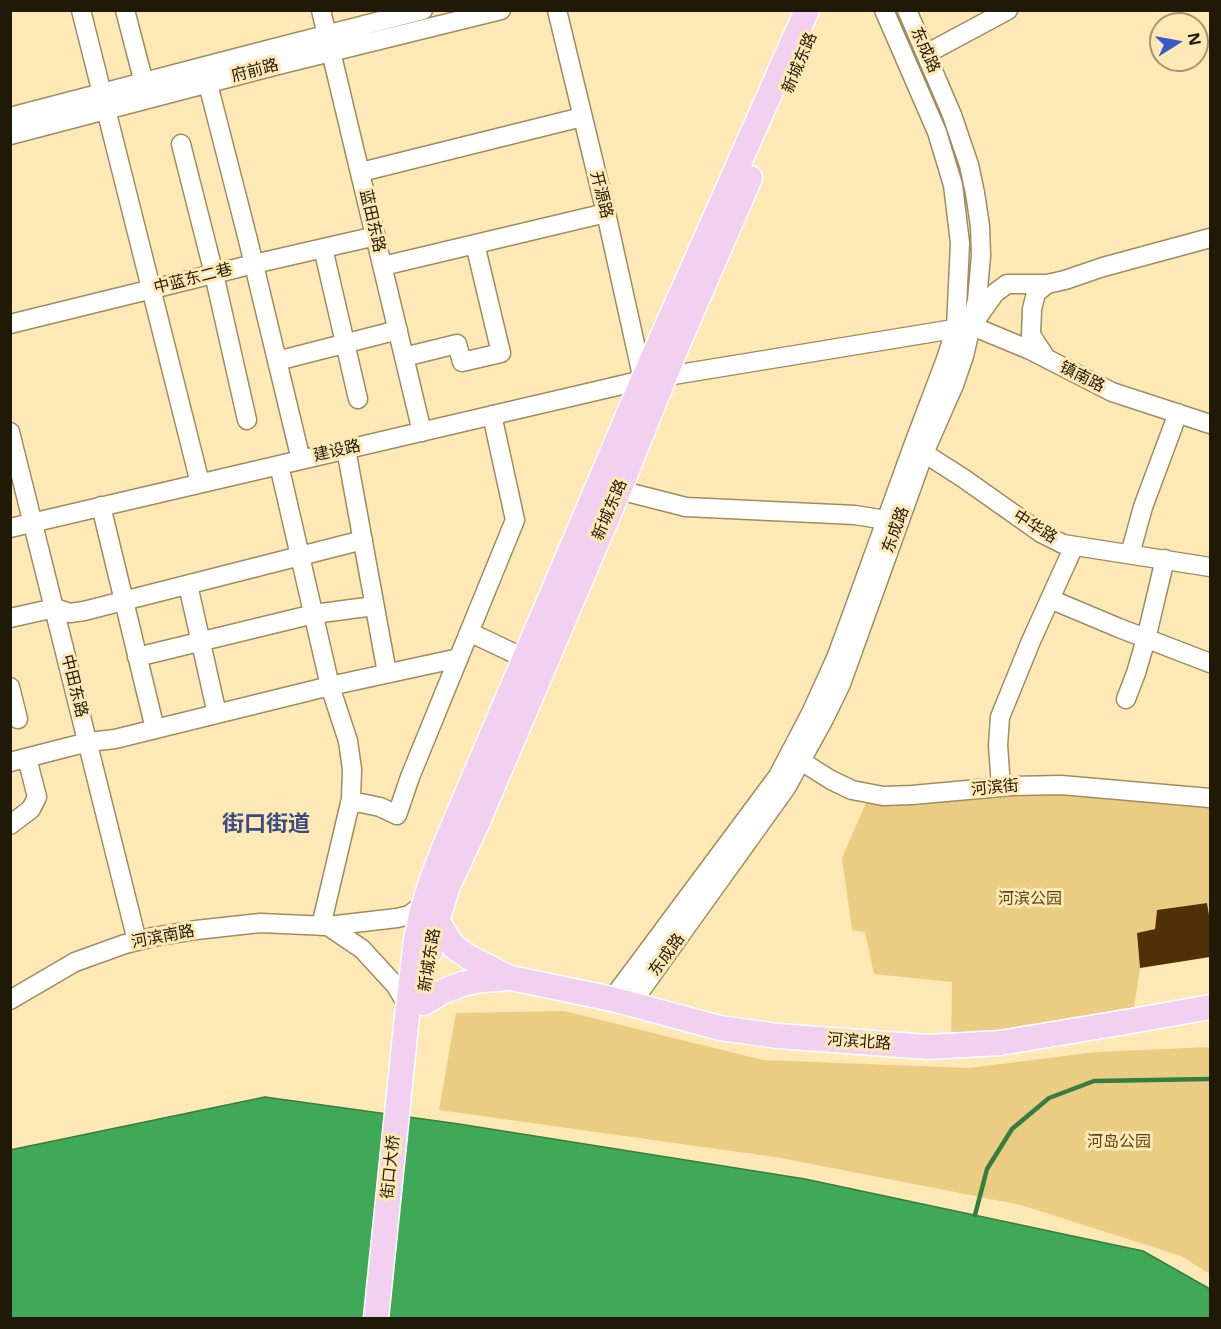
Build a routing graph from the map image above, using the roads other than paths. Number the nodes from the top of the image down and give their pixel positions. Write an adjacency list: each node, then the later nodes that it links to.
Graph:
1 (81, 10): 16 (street)
2 (125, 10): 14 (street)
3 (321, 10): 12 (street, 蓝田东路)
4 (423, 10): 12 (street, 府前路)
5 (501, 10): 12 (street, 府前路)
6 (557, 10): 18 (street, 开源路)
7 (807, 10): 39 (main road, 新城东路)
8 (823, 10): 39 (main road, 新城东路)
9 (884, 10): 33 (street, 东成路)
10 (907, 10): 13 (street, 东成路)
11 (1008, 10): 13 (street)
12 (329, 43): 14 (street, 府前路); 15 (street, 府前路); 21 (street, 蓝田东路)
13 (927, 54): 33 (street, 东成路)
14 (144, 83): 16 (street, 府前路)
15 (208, 84): 16 (street, 府前路); 27 (street)
16 (104, 102): 17 (street, 府前路); 19 (street, 府前路); 31 (street)
17 (10, 117)
18 (582, 117): 21 (street); 22 (street, 开源路)
19 (10, 135)
20 (181, 144): 29 (street)
21 (361, 172): 23 (street, 蓝田东路)
22 (606, 213): 25 (street); 39 (street, 开源路)
23 (375, 236): 26 (street, 中蓝东二巷); 28 (street, 蓝田东路)
24 (1210, 238): 30 (street)
25 (475, 244): 28 (street); 36 (street)
26 (323, 248): 27 (street, 中蓝东二巷); 35 (street)
27 (254, 264): 29 (street, 中蓝东二巷); 38 (street)
28 (383, 266): 34 (street, 蓝田东路)
29 (214, 274): 31 (street, 中蓝东二巷); 43 (street)
30 (1047, 284): 33 (street); 37 (street)
31 (151, 290): 32 (street, 中蓝东二巷); 51 (street)
32 (10, 324)
33 (964, 327): 37 (street, 镇南路); 39 (street, 建设路); 48 (street, 东成路)
34 (398, 330): 35 (street); 36 (street, 蓝田东路)
35 (345, 344): 38 (street); 40 (street)
36 (404, 357): 46 (street, 蓝田东路)
37 (1047, 359): 41 (street, 镇南路)
38 (277, 361): 49 (street)
39 (654, 379): 42 (street, 建设路); 52 (main road, 新城东路); 75 (main road, 新城东路)
40 (357, 399)
41 (1179, 413): 44 (street, 镇南路); 59 (street)
42 (492, 415): 46 (street, 建设路); 70 (street)
43 (247, 420)
44 (1210, 424)
45 (10, 432): 55 (street, 中田东路)
46 (422, 432): 47 (street, 建设路)
47 (346, 449): 49 (street, 建设路); 57 (street)
48 (919, 450): 54 (street, 东成路); 58 (street, 中华路); 85 (street, 东成路)
49 (301, 460): 50 (street, 建设路)
50 (279, 465): 51 (street, 建设路); 60 (street)
51 (200, 483): 53 (street, 建设路)
52 (619, 490): 54 (street); 91 (main road, 新城东路)
53 (101, 506): 55 (street, 建设路); 65 (street)
54 (886, 520): 85 (street, 东成路)
55 (33, 522): 56 (street, 建设路); 67 (street, 中田东路)
56 (10, 528)
57 (363, 540): 60 (street); 66 (street)
58 (1074, 546): 59 (street, 中华路); 64 (street)
59 (1130, 554): 61 (street, 中华路)
60 (300, 556): 63 (street); 68 (street)
61 (1165, 559): 62 (street, 中华路); 71 (street)
62 (1210, 567)
63 (188, 585): 65 (street); 72 (street)
64 (1050, 599): 71 (street); 87 (street)
65 (123, 601): 67 (street); 73 (street)
66 (374, 606): 68 (street); 77 (street)
67 (54, 608): 69 (street); 84 (street, 中田东路)
68 (314, 614): 72 (street); 78 (street)
69 (10, 618)
70 (469, 632): 74 (street); 75 (street)
71 (1146, 639): 76 (street); 80 (street)
72 (201, 642): 73 (street); 82 (street)
73 (137, 657): 83 (street)
74 (459, 658): 77 (street); 89 (street)
75 (524, 658): 91 (main road, 新城东路)
76 (1210, 663)
77 (387, 674): 78 (street)
78 (330, 686): 82 (street); 89 (street)
79 (10, 687): 81 (street)
80 (1126, 699)
81 (10, 712)
82 (217, 714): 83 (street)
83 (155, 729): 84 (street)
84 (88, 742): 86 (street); 93 (street, 中田东路)
85 (795, 758): 87 (street, 河滨街); 96 (street, 东成路)
86 (19, 760): 90 (street)
87 (1001, 787): 88 (street, 河滨街)
88 (1210, 798)
89 (350, 803): 92 (street)
90 (10, 825)
91 (430, 912): 92 (street, 河滨南路); 94 (main road, 河滨北路); 98 (main road, 新城东路)
92 (325, 926): 93 (street, 河滨南路); 98 (street, 河滨南路)
93 (137, 941): 95 (street, 河滨南路)
94 (511, 978): 96 (main road, 河滨北路); 98 (main road, 河滨北路)
95 (10, 1000)
96 (621, 1002): 97 (main road, 河滨北路)
97 (1210, 1006)
98 (415, 1010): 99 (main road, 街口大桥); 100 (main road, 街口大桥)
99 (376, 1318)
100 (393, 1318)

